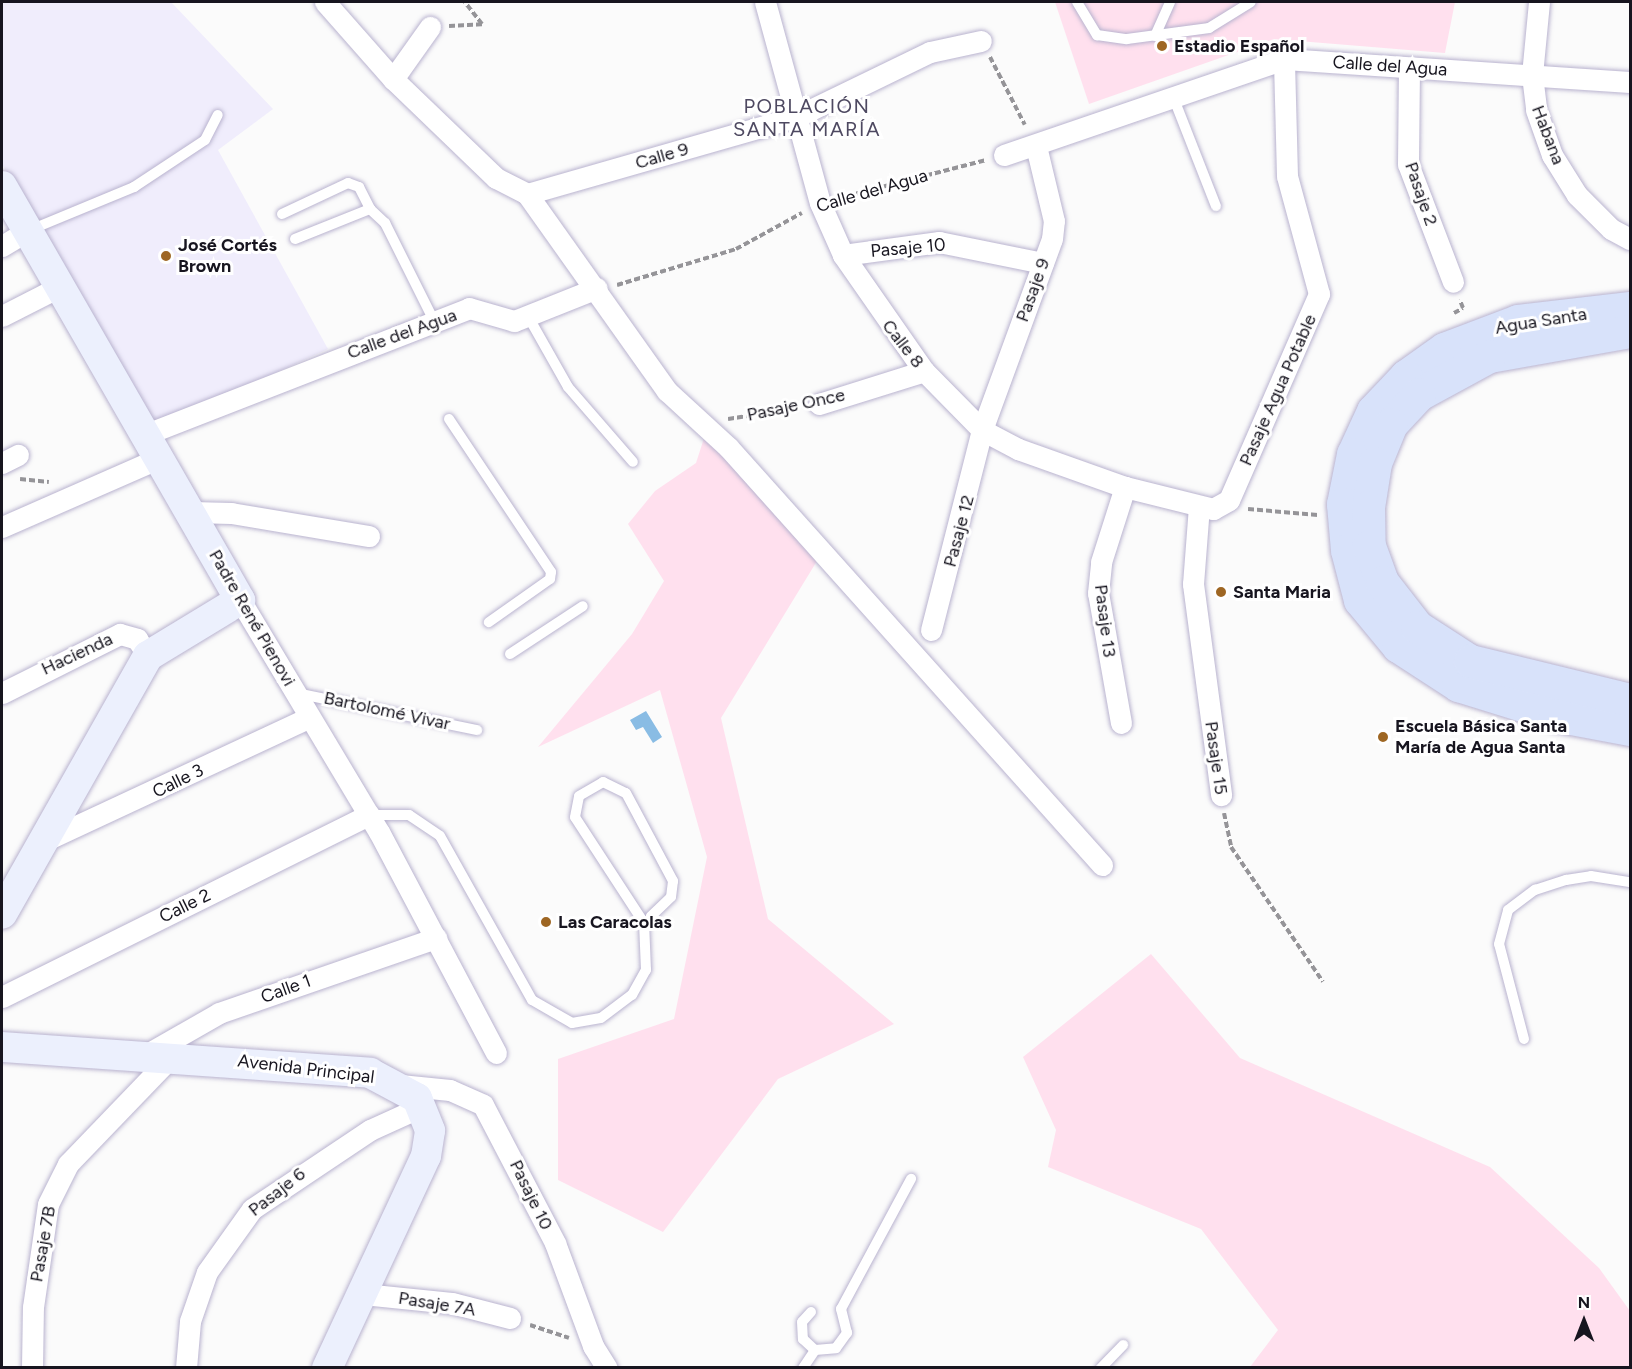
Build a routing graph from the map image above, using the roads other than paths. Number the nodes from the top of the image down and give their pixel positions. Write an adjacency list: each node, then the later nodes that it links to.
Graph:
1 (325, 2): 13 (street)
2 (765, 2): 17 (street, Calle 8)
3 (1077, 2): 8 (lane)
4 (1170, 2): 8 (lane)
5 (1251, 2): 8 (lane)
6 (1539, 2): 12 (street, Habana)
7 (430, 27): 13 (street)
8 (1155, 36)
9 (981, 41): 17 (street)
10 (1284, 59): 11 (street, Calle del Agua); 15 (street, Calle del Agua); 47 (street, Pasaje Agua Potable)
11 (1410, 68): 12 (street, Calle del Agua); 31 (street, Pasaje 2)
12 (1532, 75): 14 (street, Calle del Agua); 26 (street, Habana)
13 (393, 79): 21 (street)
14 (1630, 82)
15 (1174, 99): 18 (street, Calle del Agua); 22 (lane)
16 (218, 116): 25 (lane)
17 (796, 117): 21 (street, Calle 9); 29 (street, Calle 8)
18 (1036, 146): 19 (street, Calle del Agua); 30 (street, Pasaje 9)
19 (1004, 155)
20 (2, 186): 25 (street, Padre René Pienovi)
21 (527, 194): 33 (street)
22 (1216, 206)
23 (370, 209): 24 (lane); 27 (lane); 37 (lane)
24 (282, 214)
25 (27, 231): 28 (street); 32 (street, Padre René Pienovi)
26 (1630, 238)
27 (295, 239)
28 (2, 246)
29 (843, 255): 30 (street, Pasaje 10); 39 (street, Calle 8)
30 (1043, 263): 42 (street, Pasaje 9)
31 (1453, 282)
32 (59, 287): 35 (street); 43 (street, Padre René Pienovi)
33 (597, 288): 36 (street, Calle del Agua); 67 (street)
34 (1630, 308): 62 (main road, Agua Santa)
35 (2, 316)
36 (529, 318): 37 (street, Calle del Agua); 44 (lane)
37 (435, 323): 43 (street, Calle del Agua)
38 (1630, 331): 59 (main road, Agua Santa)
39 (924, 371): 40 (street, Pasaje Once); 42 (street, Calle 8)
40 (819, 404)
41 (449, 419): 53 (lane)
42 (982, 430): 45 (street, Calle 8); 54 (street, Pasaje 12)
43 (150, 447): 48 (street, Padre René Pienovi); 49 (street, Calle del Agua)
44 (633, 462)
45 (1125, 487): 46 (street, Calle 8); 61 (street, Pasaje 13)
46 (1199, 506): 47 (street, Calle 8); 64 (street, Pasaje 15)
47 (1223, 506)
48 (191, 512): 50 (street); 51 (street, Padre René Pienovi)
49 (2, 527)
50 (369, 536)
51 (240, 600): 56 (street); 58 (street, Padre René Pienovi)
52 (583, 606): 55 (lane)
53 (489, 622)
54 (931, 630)
55 (510, 654)
56 (148, 656): 57 (street, Hacienda); 66 (street)
57 (2, 693)
58 (296, 693): 60 (street, Padre René Pienovi); 63 (lane, Bartolomé Vivar)
59 (1630, 700)
60 (309, 717): 65 (street, Padre René Pienovi); 66 (street, Calle 3)
61 (1121, 723)
62 (1630, 729)
63 (477, 730)
64 (1221, 795)
65 (369, 815): 70 (lane); 71 (street, Padre René Pienovi); 72 (street, Calle 2)
66 (45, 841): 69 (street)
67 (1102, 865)
68 (1630, 882): 73 (lane)
69 (2, 914)
70 (651, 916)
71 (436, 938): 75 (street, Padre René Pienovi); 76 (street, Calle 1)
72 (2, 997)
73 (1524, 1039)
74 (2, 1047): 76 (street, Avenida Principal)
75 (496, 1053)
76 (157, 1057): 77 (street, Avenida Principal); 85 (street, Pasaje 7B)
77 (400, 1085): 78 (street, Avenida Principal); 88 (street, Pasaje 10)
78 (423, 1106): 80 (street); 86 (street, Pasaje 6)
79 (911, 1179): 84 (lane)
80 (363, 1294): 82 (street, Pasaje 7A); 87 (street)
81 (811, 1312): 84 (lane)
82 (510, 1318)
83 (1123, 1345): 90 (lane)
84 (816, 1350): 89 (lane)
85 (32, 1368)
86 (186, 1368)
87 (327, 1368)
88 (607, 1368)
89 (803, 1368)
90 (1101, 1368)

